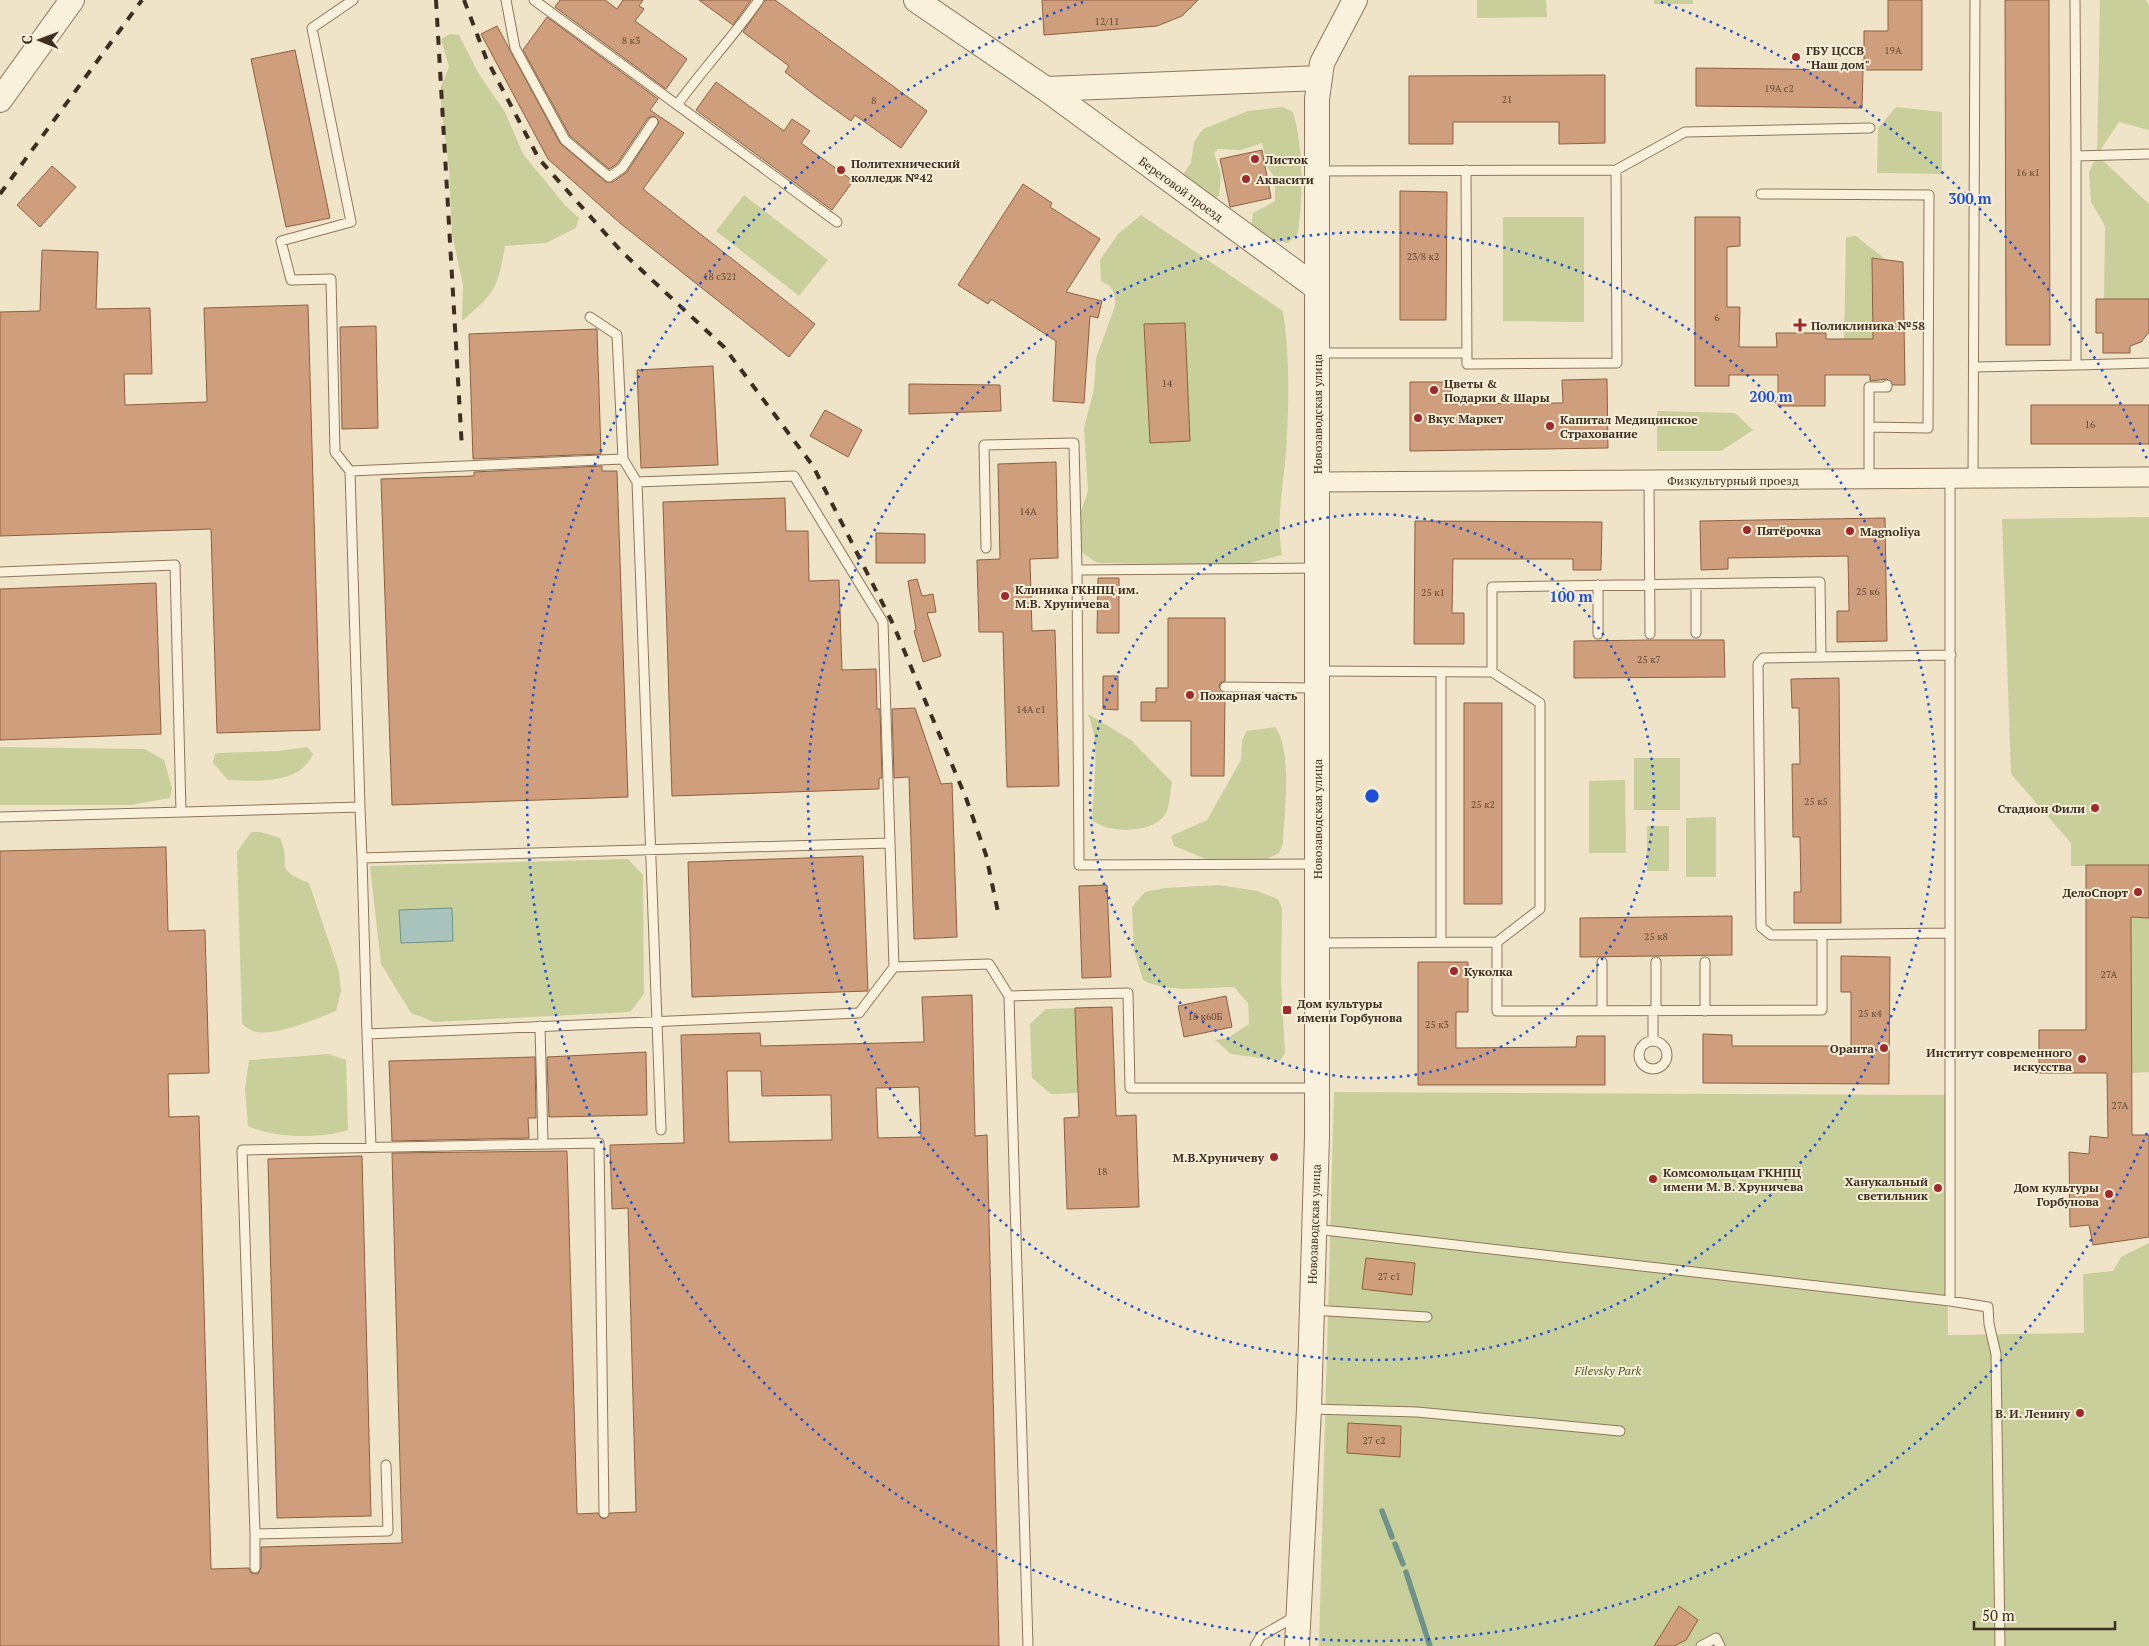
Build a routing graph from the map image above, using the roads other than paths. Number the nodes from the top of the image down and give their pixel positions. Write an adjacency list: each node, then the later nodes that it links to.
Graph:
1 (72, 0): 12 (street)
2 (353, 0): 33 (lane)
3 (506, 0): 14 (lane)
4 (534, 0): 13 (lane)
5 (759, 0): 13 (lane)
6 (916, 0): 11 (street, Береговой проезд)
7 (1355, 0): 10 (street, Новозаводская улица)
8 (1975, 0): 29 (lane)
9 (2075, 0): 17 (lane)
10 (1319, 78): 11 (street); 20 (street, Новозаводская улица)
11 (1046, 89): 23 (street, Береговой проезд)
12 (0, 100)
13 (677, 105): 22 (lane)
14 (653, 122)
15 (1870, 128): 19 (lane)
16 (2149, 154): 17 (lane)
17 (2076, 156): 28 (lane)
18 (1466, 170): 19 (lane); 20 (lane); 26 (lane)
19 (1616, 170): 26 (lane)
20 (1317, 171): 23 (street, Новозаводская улица)
21 (1761, 194): 31 (lane)
22 (837, 222)
23 (1317, 288): 25 (street, Новозаводская улица)
24 (590, 317): 32 (lane)
25 (1317, 353): 26 (lane); 40 (street, Новозаводская улица)
26 (1466, 354)
27 (2149, 363): 28 (lane)
28 (2076, 365): 29 (lane)
29 (1974, 367): 37 (lane)
30 (1887, 385): 31 (lane)
31 (1869, 427): 35 (lane)
32 (622, 458): 33 (lane); 39 (lane)
33 (350, 472): 57 (lane)
34 (2149, 477): 37 (street, Физкультурный проезд)
35 (1869, 479): 36 (street, Физкультурный проезд); 38 (street, Физкультурный проезд)
36 (1950, 479): 37 (street, Физкультурный проезд); 51 (lane)
37 (1973, 479)
38 (1649, 480): 40 (street, Физкультурный проезд); 47 (lane)
39 (637, 482): 60 (lane); 61 (lane)
40 (1318, 482): 42 (street, Новозаводская улица)
41 (986, 548): 43 (lane)
42 (1317, 568): 43 (lane); 55 (street, Новозаводская улица)
43 (1077, 570): 63 (lane)
44 (0, 572): 58 (lane)
45 (1696, 584): 47 (lane); 48 (lane); 52 (lane)
46 (1598, 585): 47 (lane); 49 (lane); 54 (lane)
47 (1650, 585): 50 (lane)
48 (1696, 633)
49 (1598, 634)
50 (1650, 634)
51 (1951, 655): 52 (lane); 64 (lane)
52 (1821, 657): 65 (lane)
53 (1441, 672): 54 (lane); 55 (lane); 66 (lane)
54 (1492, 672): 67 (lane)
55 (1317, 680): 56 (lane); 63 (street, Новозаводская улица)
56 (1225, 687)
57 (360, 807): 58 (lane); 62 (lane)
58 (181, 812): 59 (lane)
59 (0, 817)
60 (890, 843): 61 (lane); 72 (lane)
61 (652, 850): 62 (lane); 77 (lane)
62 (362, 858): 79 (lane)
63 (1317, 864): 68 (street, Новозаводская улица)
64 (1950, 933): 65 (lane); 86 (lane)
65 (1822, 934): 74 (lane)
66 (1441, 942): 67 (lane); 68 (lane)
67 (1497, 942): 75 (lane)
68 (1317, 943): 81 (street, Новозаводская улица)
69 (1602, 962): 75 (lane)
70 (1656, 962): 76 (lane)
71 (1705, 962): 74 (lane)
72 (894, 967): 73 (lane); 77 (lane)
73 (1009, 996): 81 (lane); 96 (lane)
74 (1705, 1010): 76 (lane)
75 (1602, 1011): 76 (lane)
76 (1655, 1011): 80 (lane)
77 (657, 1021): 78 (lane); 82 (lane)
78 (540, 1026): 79 (lane); 83 (lane)
79 (367, 1034): 84 (lane)
80 (1653, 1041)
81 (1317, 1088): 85 (street, Новозаводская улица)
82 (661, 1130)
83 (543, 1144): 84 (lane); 92 (lane)
84 (371, 1147): 93 (lane)
85 (1314, 1229): 86 (lane); 87 (street, Новозаводская улица)
86 (1950, 1301): 101 (lane)
87 (1311, 1310): 88 (lane); 89 (street, Новозаводская улица)
88 (1427, 1317)
89 (1309, 1409): 90 (lane); 95 (street, Новозаводская улица)
90 (1620, 1431)
91 (386, 1465): 93 (lane)
92 (604, 1513)
93 (254, 1534): 94 (lane)
94 (255, 1568)
95 (1300, 1614): 97 (lane); 98 (street, Новозаводская улица)
96 (1028, 1646)
97 (1255, 1646)
98 (1297, 1646)
99 (1701, 1646): 100 (lane)
100 (1720, 1646)
101 (2000, 1646)

